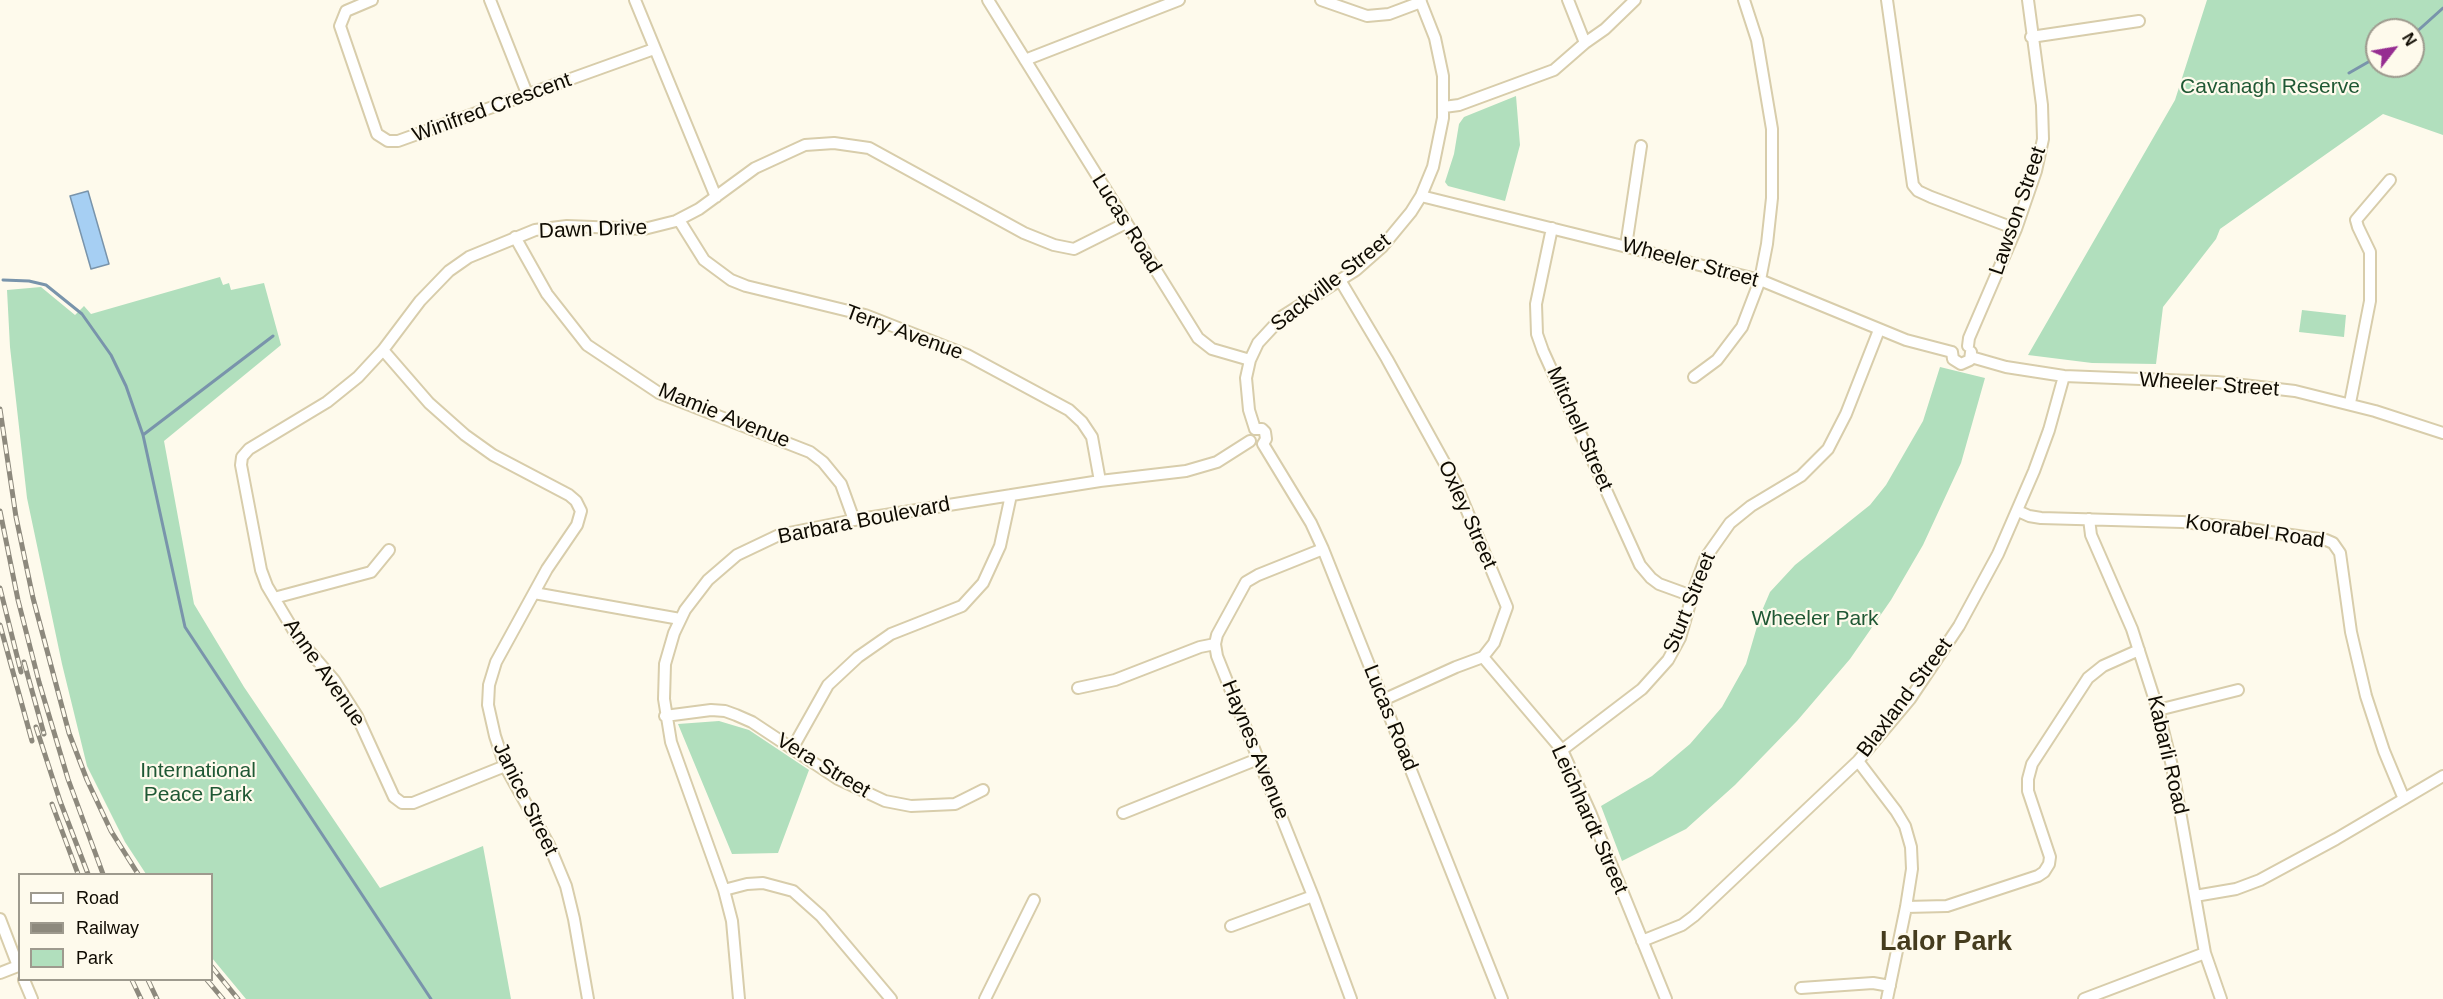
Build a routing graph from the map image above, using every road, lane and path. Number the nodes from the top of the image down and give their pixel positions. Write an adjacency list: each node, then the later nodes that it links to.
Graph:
1 (372, 0): 18 (street, Winifred Crescent)
2 (490, 0): 18 (street)
3 (634, 0): 16 (street)
4 (988, 0): 17 (street, Lucas Road)
5 (1179, 0): 17 (street)
6 (1321, 0): 12 (street)
7 (1568, 0): 15 (street)
8 (1635, 0): 15 (street)
9 (1744, 0): 31 (street)
10 (1887, 0): 27 (street)
11 (2028, 0): 14 (street, Lawson Street)
12 (1420, 1): 19 (street, Sackville Street)
13 (2139, 21): 14 (street)
14 (2031, 38): 27 (street, Lawson Street)
15 (1585, 43): 19 (street)
16 (654, 49): 18 (street, Winifred Crescent); 23 (street)
17 (1024, 60): 25 (street, Lucas Road)
18 (528, 96)
19 (1444, 107): 22 (street, Sackville Street)
20 (1641, 146): 29 (street)
21 (2390, 180): 39 (street)
22 (1421, 196): 26 (street, Wheeler Street); 30 (street, Sackville Street)
23 (716, 198): 24 (street, Dawn Drive); 25 (street, Dawn Drive)
24 (679, 220): 28 (street, Dawn Drive); 45 (street, Terry Avenue)
25 (1126, 223): 36 (street, Lucas Road)
26 (1552, 228): 29 (street, Wheeler Street); 53 (street, Mitchell Street)
27 (2016, 229): 35 (street, Lawson Street)
28 (515, 237): 33 (street, Dawn Drive); 49 (street, Mamie Avenue)
29 (1626, 246): 31 (street, Wheeler Street)
30 (1340, 280): 36 (street, Sackville Street); 58 (street, Oxley Street)
31 (1760, 280): 32 (street, Wheeler Street); 38 (street)
32 (1879, 330): 34 (street, Wheeler Street); 53 (street, Sturt Street)
33 (383, 350): 44 (street, Dawn Drive); 52 (street, Janice Street)
34 (1952, 352): 35 (street); 35 (street)
35 (1970, 352): 37 (street, Wheeler Street)
36 (1250, 360): 40 (street)
37 (2064, 376): 39 (street, Wheeler Street); 47 (street, Blaxland Street)
38 (1694, 377)
39 (2350, 404): 41 (street, Wheeler Street)
40 (1255, 429): 42 (street); 43 (street)
41 (2443, 433)
42 (1251, 441): 43 (street); 45 (street, Barbara Boulevard)
43 (1263, 444): 50 (street, Lucas Road)
44 (241, 465): 54 (street, Anne Avenue)
45 (1100, 481): 46 (street, Barbara Boulevard)
46 (1011, 495): 49 (street, Barbara Boulevard); 64 (street)
47 (2018, 510): 48 (street, Koorabel Road); 67 (street, Blaxland Street)
48 (2089, 519): 57 (street, Kabarli Road); 71 (street, Koorabel Road)
49 (854, 520): 55 (street, Barbara Boulevard)
50 (1323, 549): 56 (street); 61 (street, Lucas Road)
51 (389, 550): 54 (street)
52 (534, 593): 55 (street); 68 (street, Janice Street)
53 (1692, 596): 65 (street, Sturt Street)
54 (274, 598): 68 (street, Anne Avenue)
55 (680, 619): 63 (street, Barbara Boulevard)
56 (1215, 644): 59 (street); 66 (street, Haynes Avenue)
57 (2139, 650): 62 (street, Kabarli Road); 77 (street)
58 (1483, 657): 61 (street); 65 (street, Leichhardt Street)
59 (1078, 688)
60 (2238, 690): 62 (street)
61 (1383, 700): 94 (street, Lucas Road)
62 (2158, 710): 75 (street, Kabarli Road)
63 (665, 716): 64 (street, Vera Street); 73 (street, Barbara Boulevard)
64 (792, 749): 70 (street, Vera Street)
65 (1562, 750): 80 (street, Leichhardt Street)
66 (1258, 759): 72 (street); 74 (street, Haynes Avenue)
67 (1858, 761): 77 (street); 80 (street, Blaxland Street)
68 (505, 766): 89 (street, Janice Street)
69 (2443, 776): 71 (street)
70 (983, 790)
71 (2404, 799): 75 (street)
72 (1123, 813)
73 (724, 890): 90 (street, Barbara Boulevard); 91 (street)
74 (1313, 896): 79 (street); 93 (street, Haynes Avenue)
75 (2195, 896): 81 (street, Kabarli Road)
76 (1034, 900): 92 (street)
77 (1906, 908): 86 (street)
78 (0, 919): 82 (street)
79 (1232, 926)
80 (1642, 941): 95 (street, Leichhardt Street)
81 (2205, 954): 97 (street); 98 (street, Kabarli Road)
82 (18, 964)
83 (18, 967): 84 (street)
84 (0, 973)
85 (24, 981): 88 (street)
86 (1890, 986): 87 (street); 96 (street)
87 (1801, 988)
88 (32, 999)
89 (588, 999)
90 (739, 999)
91 (891, 999)
92 (985, 999)
93 (1351, 999)
94 (1502, 999)
95 (1666, 999)
96 (1887, 999)
97 (2084, 999)
98 (2221, 999)

